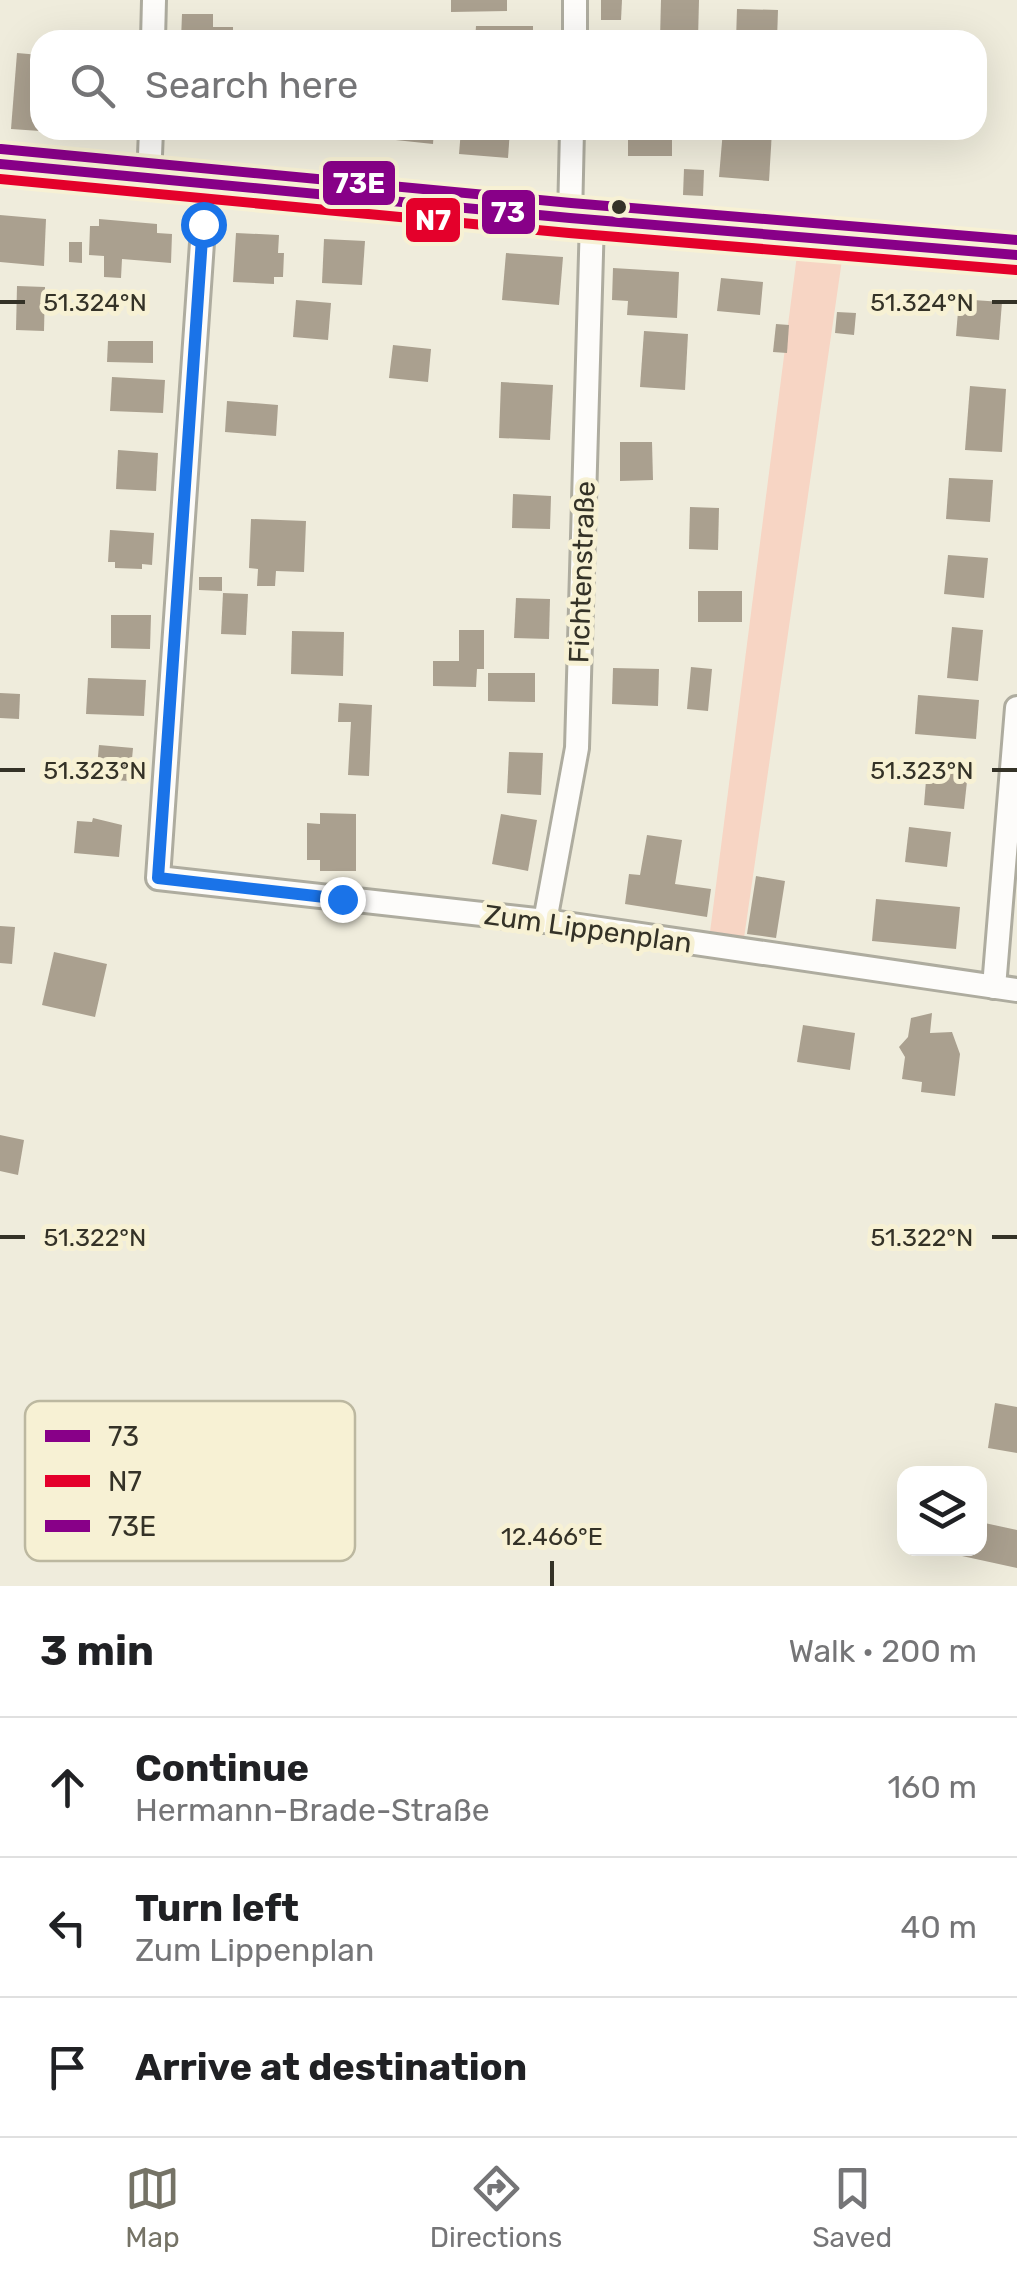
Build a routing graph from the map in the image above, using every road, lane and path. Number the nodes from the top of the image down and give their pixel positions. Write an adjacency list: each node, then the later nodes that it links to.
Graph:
1 (154, 0): 3 (street)
2 (576, 0): 4 (street)
3 (153, 30)
4 (574, 30)
5 (150, 140): 8 (street)
6 (573, 140): 10 (street, Fichtenstraße)
7 (0, 164): 8 (street)
8 (150, 180): 9 (street)
9 (206, 185): 10 (street); 13 (street, Zum Lippenplan)
10 (581, 219): 11 (street); 13 (street, Fichtenstraße)
11 (1017, 256)
12 (1017, 708): 14 (street)
13 (545, 921): 14 (street, Zum Lippenplan)
14 (1006, 988)

